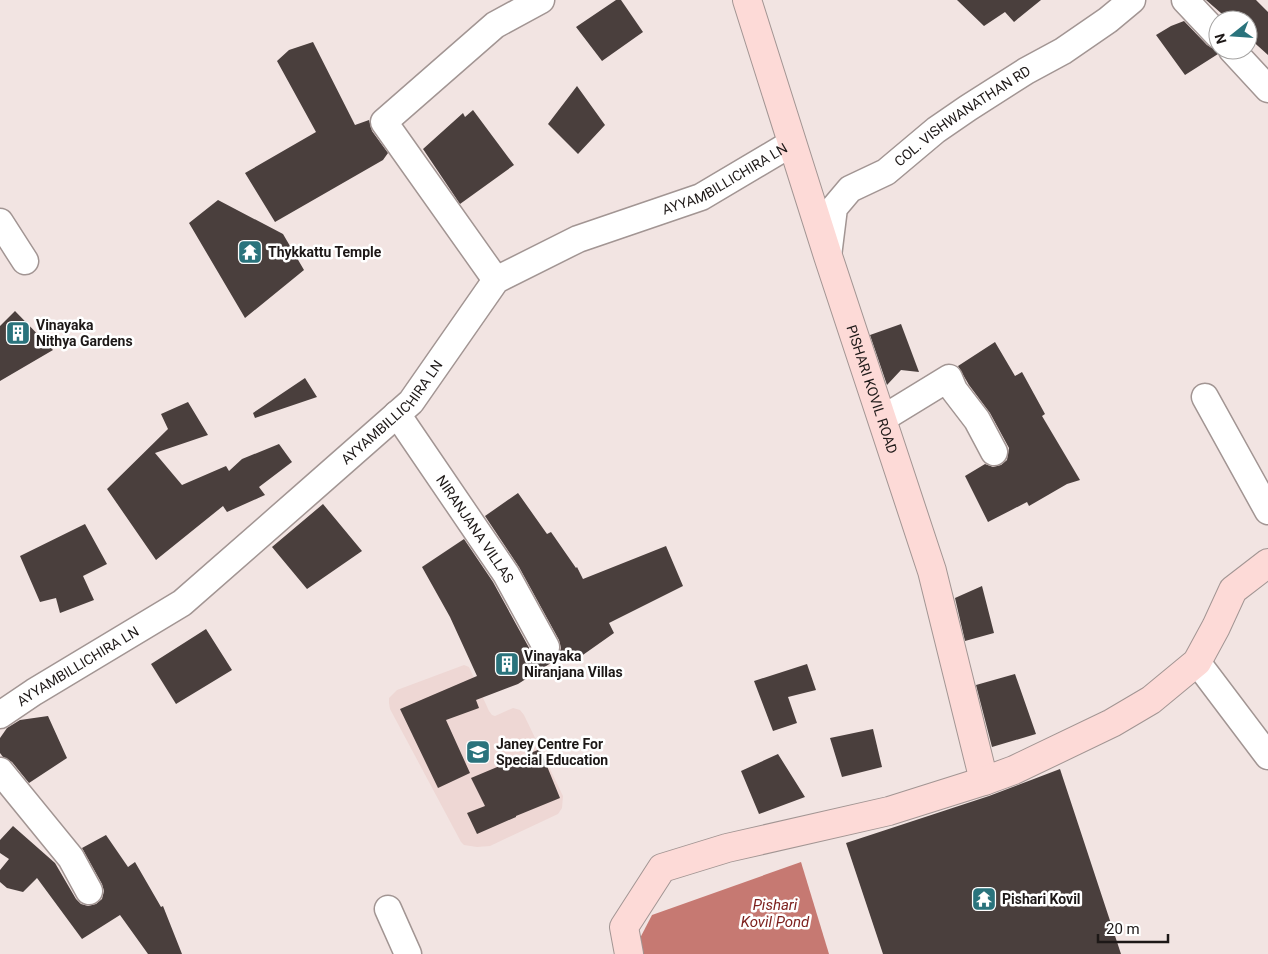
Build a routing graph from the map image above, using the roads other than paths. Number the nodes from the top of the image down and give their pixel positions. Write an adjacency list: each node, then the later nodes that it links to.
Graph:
1 (541, 0): 12 (street)
2 (746, 0): 8 (street, PISHARI KOVIL ROAD)
3 (1132, 0): 10 (street, COL. VISHWANATHAN RD)
4 (1185, 0): 5 (street)
5 (1208, 24)
6 (1241, 60): 7 (street)
7 (1268, 89)
8 (792, 143): 10 (street, PISHARI KOVIL ROAD); 12 (street, AYYAMBILLICHIRA LN)
9 (0, 222): 11 (street)
10 (828, 256): 15 (street, PISHARI KOVIL ROAD)
11 (25, 260)
12 (496, 280): 14 (street, AYYAMBILLICHIRA LN)
13 (1205, 396): 17 (street)
14 (397, 414): 19 (street, NIRANJANA VILLAS); 21 (street, AYYAMBILLICHIRA LN)
15 (882, 420): 16 (street); 24 (street, PISHARI KOVIL ROAD)
16 (994, 452)
17 (1268, 511)
18 (1268, 563): 20 (street)
19 (546, 647)
20 (1197, 662): 22 (street); 24 (street)
21 (0, 715)
22 (1268, 756)
23 (0, 771): 25 (street)
24 (984, 781): 28 (street)
25 (89, 891)
26 (388, 909): 27 (street)
27 (408, 954)
28 (629, 954)

